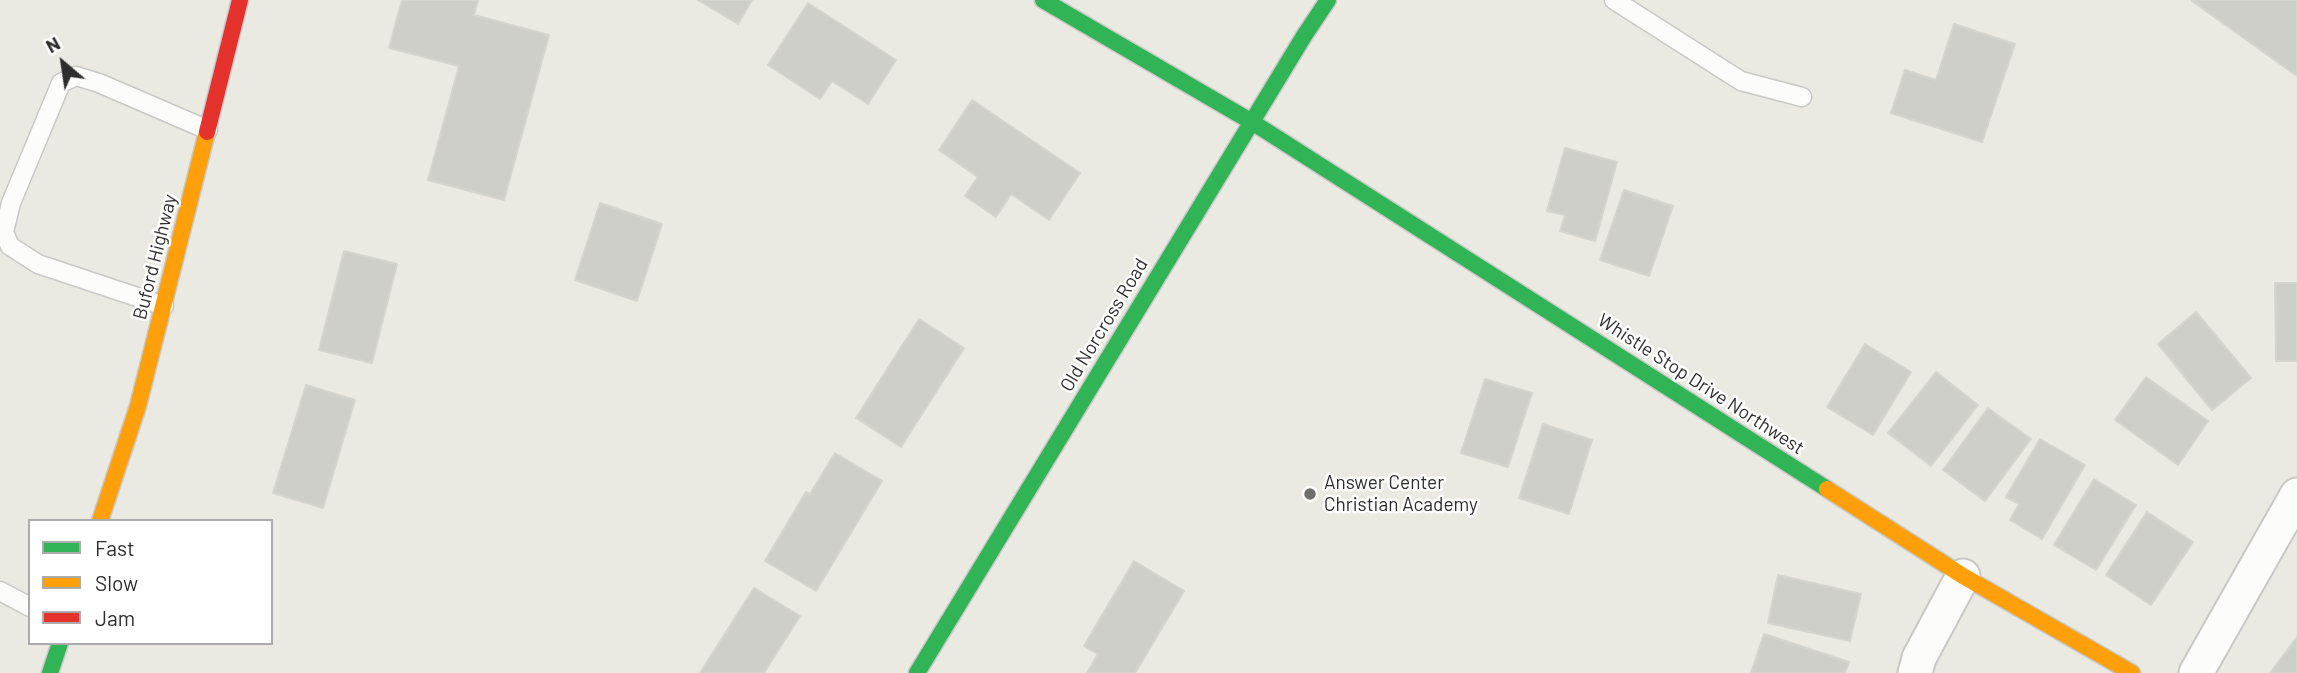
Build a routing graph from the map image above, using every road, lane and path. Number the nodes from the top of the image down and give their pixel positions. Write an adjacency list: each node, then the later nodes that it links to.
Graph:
1 (240, 0): 7 (street, Buford Highway)
2 (1043, 0): 6 (street, Whistle Stop Drive Northwest)
3 (1328, 0): 6 (street, Old Norcross Road)
4 (1614, 0): 5 (lane)
5 (1802, 97)
6 (1252, 122): 11 (street, Whistle Stop Drive Northwest); 16 (street, Old Norcross Road)
7 (208, 130): 8 (street, Buford Highway); 8 (lane)
8 (164, 306): 10 (street, Buford Highway)
9 (2297, 495): 19 (street)
10 (101, 519)
11 (1963, 576): 17 (street); 18 (street, Whistle Stop Drive Northwest)
12 (0, 591): 13 (lane)
13 (28, 606)
14 (59, 645): 15 (street)
15 (50, 673)
16 (917, 673)
17 (1915, 673)
18 (2132, 673)
19 (2196, 673)

